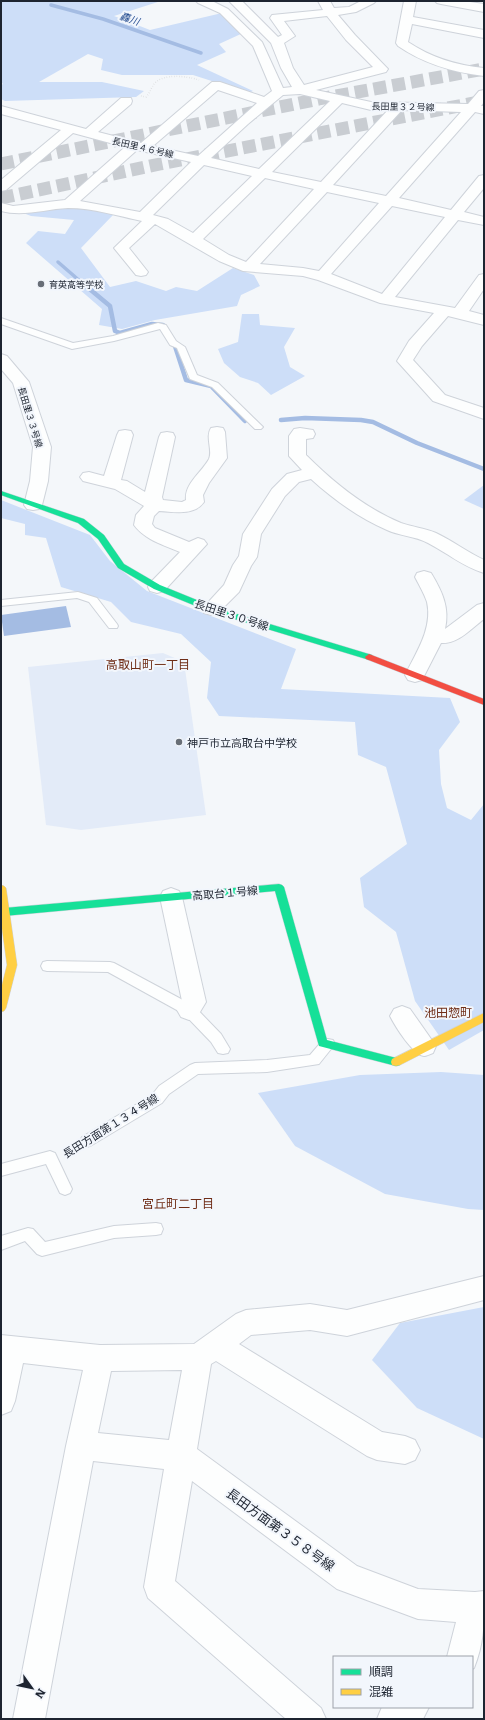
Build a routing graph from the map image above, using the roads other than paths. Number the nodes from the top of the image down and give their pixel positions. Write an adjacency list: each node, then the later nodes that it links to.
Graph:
1 (202, 1): 13 (street)
2 (235, 1): 10 (street)
3 (370, 1): 6 (street)
4 (410, 1): 8 (street)
5 (441, 1): 7 (street)
6 (327, 6): 10 (street); 12 (street)
7 (484, 8)
8 (407, 20): 9 (street); 11 (street)
9 (484, 34)
10 (277, 42): 12 (street)
11 (484, 72)
12 (300, 90): 13 (street); 15 (street, 長田里３２号線)
13 (279, 92): 17 (street)
14 (484, 94): 19 (street)
15 (339, 99): 18 (street, 長田里３２号線); 25 (street)
16 (126, 101): 22 (street)
17 (266, 102): 23 (street); 24 (street)
18 (398, 107): 19 (street, 長田里３２号線); 27 (street)
19 (478, 109): 29 (street)
20 (1, 110): 21 (street, 長田里４６号線)
21 (72, 128): 22 (street, 長田里４６号線); 28 (street)
22 (89, 133): 23 (street, 長田里４６号線)
23 (138, 147): 24 (street, 長田里４６号線); 30 (street)
24 (202, 160): 25 (street, 長田里４６号線); 33 (street)
25 (262, 173): 27 (street, 長田里４６号線); 35 (street)
26 (484, 179): 32 (street)
27 (325, 186): 29 (street, 長田里４６号線); 36 (street)
28 (1, 187)
29 (389, 200): 32 (street, 長田里４６号線); 38 (street)
30 (69, 204): 31 (street); 33 (street)
31 (1, 207)
32 (456, 215): 34 (street, 長田里４６号線); 40 (street)
33 (148, 218): 35 (street); 37 (street)
34 (484, 221)
35 (193, 241): 36 (street)
36 (248, 268): 38 (street)
37 (141, 272)
38 (322, 276): 40 (street)
39 (484, 278): 42 (street)
40 (386, 300): 42 (street)
41 (1, 312): 45 (lane)
42 (452, 312): 43 (street); 47 (street)
43 (484, 320)
44 (1, 321): 48 (lane)
45 (49, 332)
46 (1, 359): 57 (street, 長田里３３号線)
47 (482, 408)
48 (258, 426)
49 (217, 432): 58 (street)
50 (307, 434): 53 (street)
51 (125, 435): 55 (street)
52 (167, 437): 58 (street)
53 (313, 473): 59 (street); 63 (street)
54 (89, 477): 55 (street)
55 (112, 483): 58 (street)
56 (1, 493): 57 (street, 長田里３０号線)
57 (33, 505): 61 (street, 長田里３０号線)
58 (155, 505): 61 (street)
59 (484, 567)
60 (424, 577): 66 (street)
61 (157, 587): 63 (street, 長田里３０号線)
62 (1, 603): 65 (lane)
63 (211, 609): 67 (street, 長田里３０号線)
64 (484, 609): 66 (street)
65 (113, 626)
66 (434, 636): 67 (street)
67 (415, 676): 68 (street, 長田里３０号線)
68 (484, 702)
69 (1, 888): 71 (street)
70 (172, 897): 71 (street, 高取台１号線); 75 (street); 78 (street, 高取台１号線)
71 (4, 912): 72 (street)
72 (4, 928): 74 (street)
73 (47, 966): 75 (lane)
74 (1, 1008)
75 (189, 1010): 80 (lane)
76 (402, 1016): 79 (street)
77 (484, 1017): 79 (street)
78 (328, 1044): 79 (street); 81 (lane, 長田方面第１３４号線)
79 (424, 1046)
80 (223, 1049)
81 (87, 1141)
82 (1, 1170): 83 (lane, 長田方面第１３４号線)
83 (65, 1189)
84 (156, 1229): 85 (lane)
85 (1, 1242)
86 (484, 1288): 88 (street)
87 (7, 1349): 89 (street); 90 (street)
88 (206, 1351): 89 (street); 92 (street); 93 (street)
89 (100, 1358): 91 (street)
90 (1, 1401)
91 (82, 1446): 93 (street); 97 (street)
92 (404, 1450)
93 (182, 1456): 94 (street, 長田方面第３５８号線); 98 (street)
94 (480, 1608): 95 (street)
95 (463, 1656)
96 (411, 1708): 99 (street)
97 (30, 1719)
98 (310, 1719)
99 (393, 1719)

